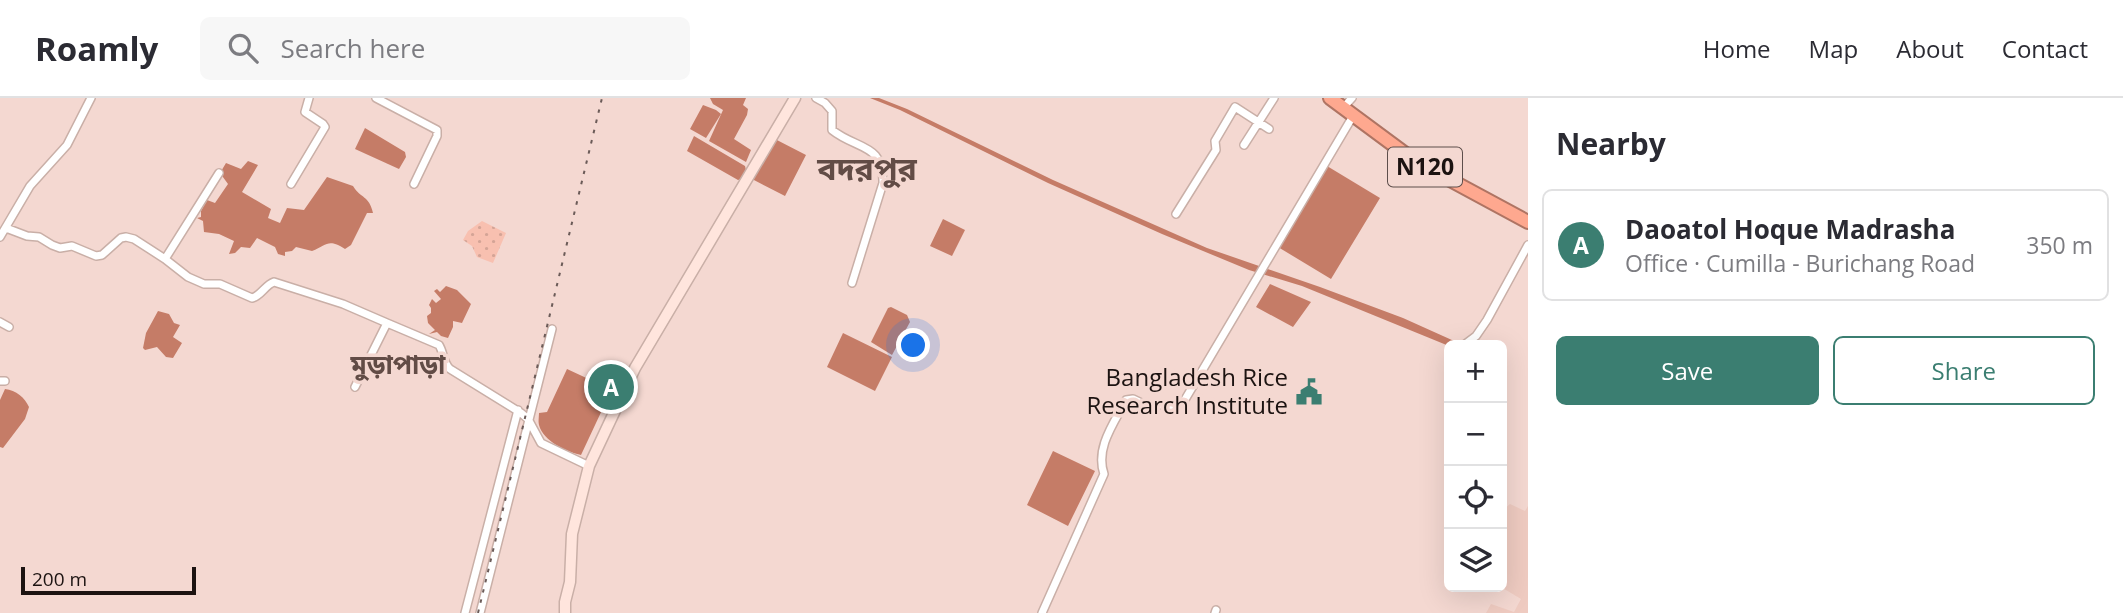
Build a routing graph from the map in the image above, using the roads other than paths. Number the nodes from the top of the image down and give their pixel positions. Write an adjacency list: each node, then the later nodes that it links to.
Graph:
1 (92, 98): 17 (street)
2 (309, 98): 13 (street)
3 (376, 98): 14 (street)
4 (794, 98): 30 (main road)
5 (816, 98): 21 (street)
6 (1274, 98): 9 (street)
7 (1330, 98): 8 (highway, N120)
8 (1349, 107): 16 (highway, N120); 34 (street)
9 (1259, 122): 10 (street); 11 (street); 15 (street)
10 (1269, 129)
11 (1244, 145)
12 (219, 173): 20 (street)
13 (291, 184)
14 (414, 184)
15 (1176, 214)
16 (1528, 222)
17 (6, 228): 18 (street); 20 (street)
18 (0, 237)
19 (1528, 245): 26 (street)
20 (165, 259): 23 (street)
21 (852, 283)
22 (0, 322): 24 (street)
23 (387, 323): 27 (street); 28 (street)
24 (9, 327)
25 (552, 328): 29 (street)
26 (1470, 340)
27 (355, 387)
28 (518, 410): 29 (street); 32 (street)
29 (528, 419): 30 (street); 33 (street)
30 (589, 466): 31 (main road)
31 (564, 612)
32 (465, 613)
33 (480, 613)
34 (1042, 613)

